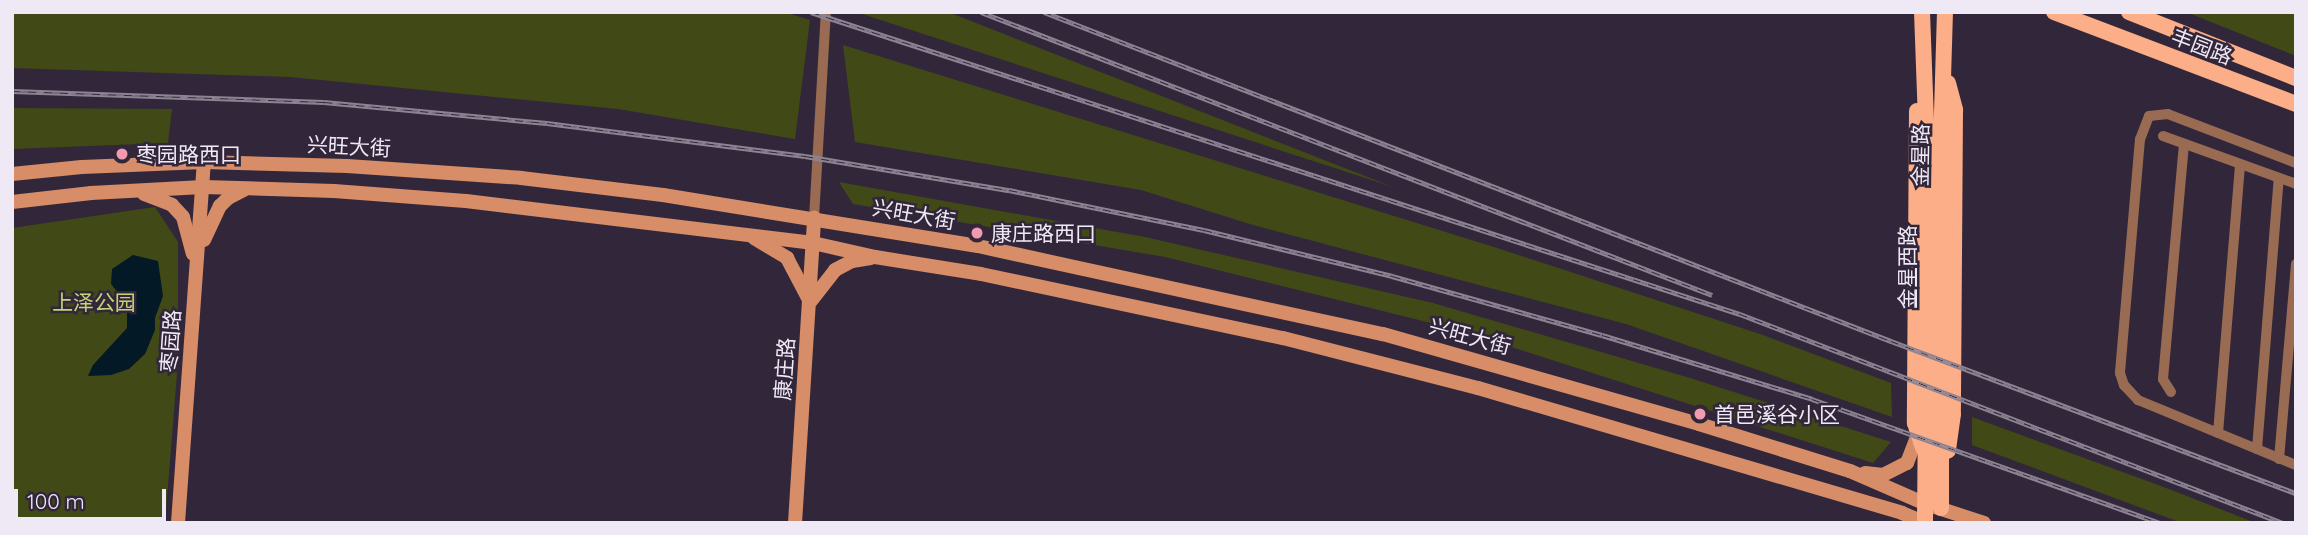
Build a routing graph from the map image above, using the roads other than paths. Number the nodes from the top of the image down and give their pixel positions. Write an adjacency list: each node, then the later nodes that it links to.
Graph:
1 (826, 12): 21 (street)
2 (1922, 12): 6 (main road, 金星西路)
3 (1945, 12): 37 (main road)
4 (2054, 12): 8 (main road, 丰园路)
5 (2129, 12): 7 (main road, 丰园路)
6 (1923, 36): 29 (main road, 金星西路); 31 (main road)
7 (2296, 78)
8 (2296, 104)
9 (2163, 136): 10 (street)
10 (2183, 144): 13 (street); 28 (street)
11 (204, 162): 14 (main road, 兴旺大街); 17 (main road, 枣园路); 21 (main road, 兴旺大街)
12 (2296, 163): 30 (street)
13 (2241, 164): 15 (street); 30 (street)
14 (12, 174)
15 (2279, 178): 16 (street); 32 (street)
16 (2296, 184)
17 (203, 187): 18 (main road); 19 (main road); 26 (main road, 枣园路)
18 (250, 189): 22 (main road); 26 (main road)
19 (127, 191): 20 (main road); 26 (main road)
20 (12, 202)
21 (814, 218): 23 (main road, 康庄路); 36 (main road, 兴旺大街)
22 (744, 233): 23 (main road); 27 (main road)
23 (813, 243): 24 (main road); 27 (main road, 康庄路)
24 (875, 257): 27 (main road); 40 (main road)
25 (2296, 264): 33 (street)
26 (196, 272): 38 (main road, 枣园路)
27 (810, 302): 39 (main road, 康庄路)
28 (2171, 391)
29 (1928, 395): 31 (main road); 34 (main road, 金星西路)
30 (2218, 433): 32 (street)
31 (1919, 434): 34 (main road); 36 (main road)
32 (2257, 449): 33 (street)
33 (2279, 458): 35 (street)
34 (1927, 460): 37 (main road, 金星西路)
35 (2296, 465)
36 (1850, 471): 37 (main road, 兴旺大街)
37 (1935, 511): 40 (main road, 金星西路); 41 (main road, 兴旺大街)
38 (178, 523)
39 (795, 523)
40 (1925, 523)
41 (1984, 523)

